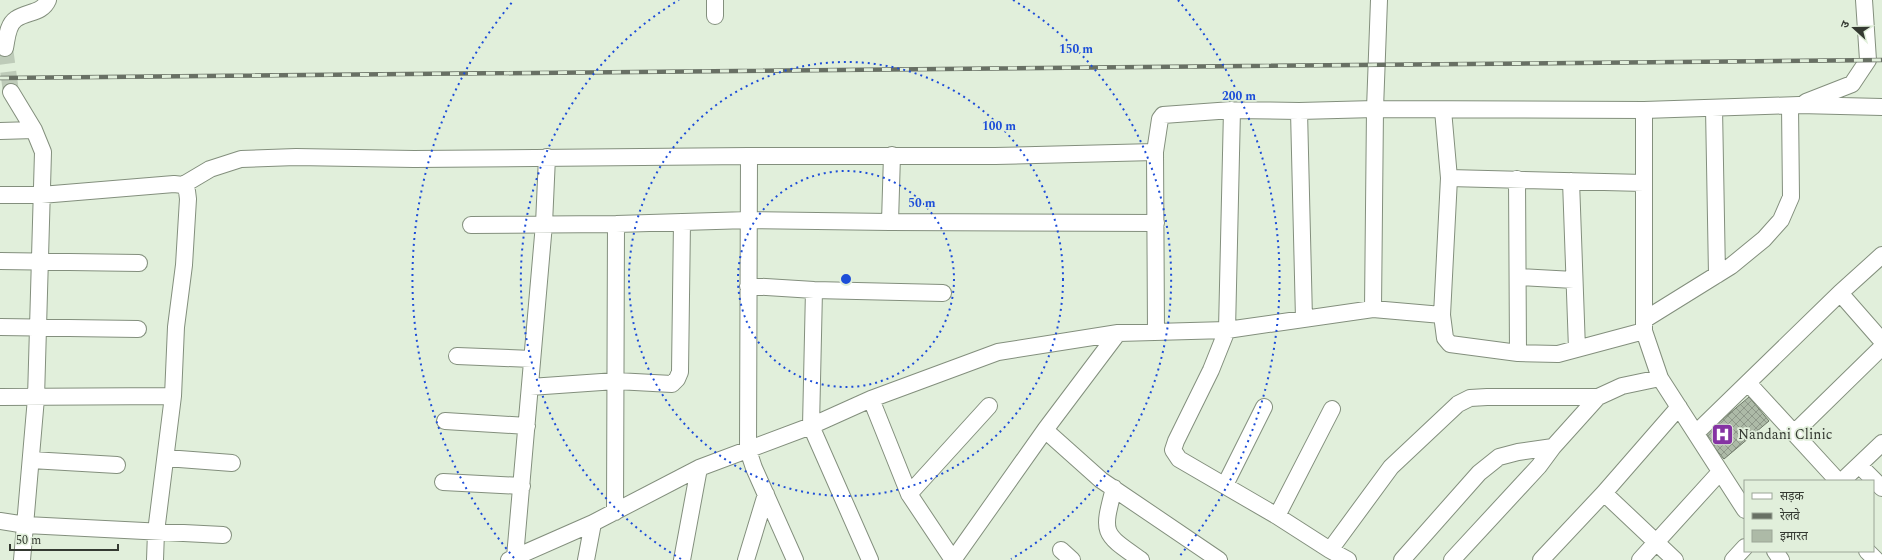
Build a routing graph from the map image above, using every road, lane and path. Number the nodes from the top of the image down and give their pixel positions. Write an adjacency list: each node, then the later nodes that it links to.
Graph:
1 (48, 0): 4 (street)
2 (1379, 0): 9 (street)
3 (1864, 0): 6 (street)
4 (5, 48)
5 (11, 92): 14 (street)
6 (1795, 105): 7 (street); 8 (street); 38 (street)
7 (1882, 107)
8 (1714, 108): 12 (street); 38 (street)
9 (1375, 109): 11 (street); 13 (street); 45 (street)
10 (1232, 110): 13 (street); 16 (street); 54 (street)
11 (1443, 110): 12 (street); 20 (street)
12 (1644, 110): 23 (street)
13 (1299, 111): 47 (street)
14 (34, 130): 15 (street); 26 (street)
15 (0, 131)
16 (1155, 152): 17 (street); 30 (street)
17 (892, 155): 18 (street); 29 (street)
18 (749, 156): 19 (street); 27 (street)
19 (547, 157): 24 (street); 31 (street)
20 (1449, 178): 21 (street); 46 (street)
21 (1517, 179): 22 (street); 39 (street)
22 (1571, 181): 23 (street); 40 (street)
23 (1644, 183): 51 (street)
24 (183, 185): 26 (street); 65 (street)
25 (0, 195): 26 (street)
26 (41, 195): 36 (street)
27 (749, 220): 28 (street); 29 (street); 41 (street)
28 (682, 222): 32 (street); 62 (street)
29 (890, 222): 30 (street)
30 (1156, 223): 52 (street)
31 (544, 224): 32 (street); 33 (street); 60 (street)
32 (616, 224): 62 (street)
33 (471, 225)
34 (1882, 255): 44 (street)
35 (0, 261): 36 (street)
36 (40, 261): 37 (street); 49 (street)
37 (140, 263)
38 (1718, 275): 51 (street)
39 (1519, 277): 40 (street); 58 (street)
40 (1574, 280): 57 (street)
41 (748, 286): 42 (street); 82 (street)
42 (814, 290): 43 (street); 76 (street)
43 (943, 293)
44 (1840, 293): 55 (street); 63 (street)
45 (1374, 309): 46 (street); 47 (street)
46 (1442, 315): 58 (street)
47 (1304, 319): 54 (street)
48 (0, 327): 49 (street)
49 (38, 328): 50 (street); 68 (street)
50 (138, 329)
51 (1645, 329): 57 (street); 61 (street)
52 (1156, 332): 53 (street); 54 (street)
53 (1118, 333): 69 (street); 77 (street)
54 (1224, 338): 95 (street)
55 (1882, 341)
56 (1882, 347): 79 (street)
57 (1577, 349): 58 (street)
58 (1518, 353)
59 (457, 356): 60 (street)
60 (532, 359): 64 (street)
61 (1659, 374): 67 (street); 72 (street)
62 (616, 381): 64 (street); 101 (street)
63 (1748, 383): 78 (street); 79 (street)
64 (530, 386): 75 (street)
65 (173, 396): 68 (street); 83 (street)
66 (0, 397): 68 (street)
67 (1598, 397): 81 (street); 110 (street)
68 (36, 398): 84 (street)
69 (871, 400): 76 (street); 99 (street)
70 (989, 406): 99 (street)
71 (1264, 407): 95 (street)
72 (1679, 407): 78 (street); 97 (street)
73 (1332, 409): 102 (street)
74 (445, 422): 75 (street)
75 (528, 426): 94 (street)
76 (811, 426): 82 (street); 119 (street)
77 (1045, 430): 90 (street); 120 (street)
78 (1696, 433): 89 (street)
79 (1794, 433): 91 (street)
80 (1882, 443): 87 (street)
81 (1553, 447): 124 (street); 125 (street)
82 (748, 450): 88 (street); 98 (street)
83 (166, 458): 85 (street); 106 (street)
84 (31, 460): 86 (street); 105 (street)
85 (232, 462)
86 (117, 465)
87 (1860, 466): 92 (street); 96 (street)
88 (699, 468): 101 (street); 116 (street)
89 (1720, 472): 100 (street); 108 (street)
90 (1102, 480): 121 (street); 122 (street)
91 (1837, 480)
92 (1843, 480)
93 (443, 482): 94 (street)
94 (522, 486): 112 (street)
95 (1225, 486): 102 (street)
96 (1882, 488)
97 (1604, 493): 108 (street); 126 (street)
98 (766, 494): 117 (street); 118 (street)
99 (909, 494): 120 (street)
100 (1744, 508)
101 (615, 512): 104 (street)
102 (1277, 516): 110 (street)
103 (0, 522): 105 (street)
104 (593, 523): 112 (street); 115 (street)
105 (26, 525): 106 (street); 113 (street)
106 (156, 532): 107 (street); 114 (street)
107 (223, 535)
108 (1656, 542): 127 (street); 128 (street)
109 (1744, 549): 129 (street)
110 (1330, 550): 123 (street)
111 (1868, 552): 130 (street)
112 (512, 558)
113 (22, 560)
114 (155, 560)
115 (586, 560)
116 (682, 560)
117 (746, 560)
118 (795, 560)
119 (870, 560)
120 (953, 560)
121 (1141, 560)
122 (1219, 560)
123 (1348, 560)
124 (1402, 560)
125 (1452, 560)
126 (1541, 560)
127 (1640, 560)
128 (1675, 560)
129 (1733, 560)
130 (1876, 560)

